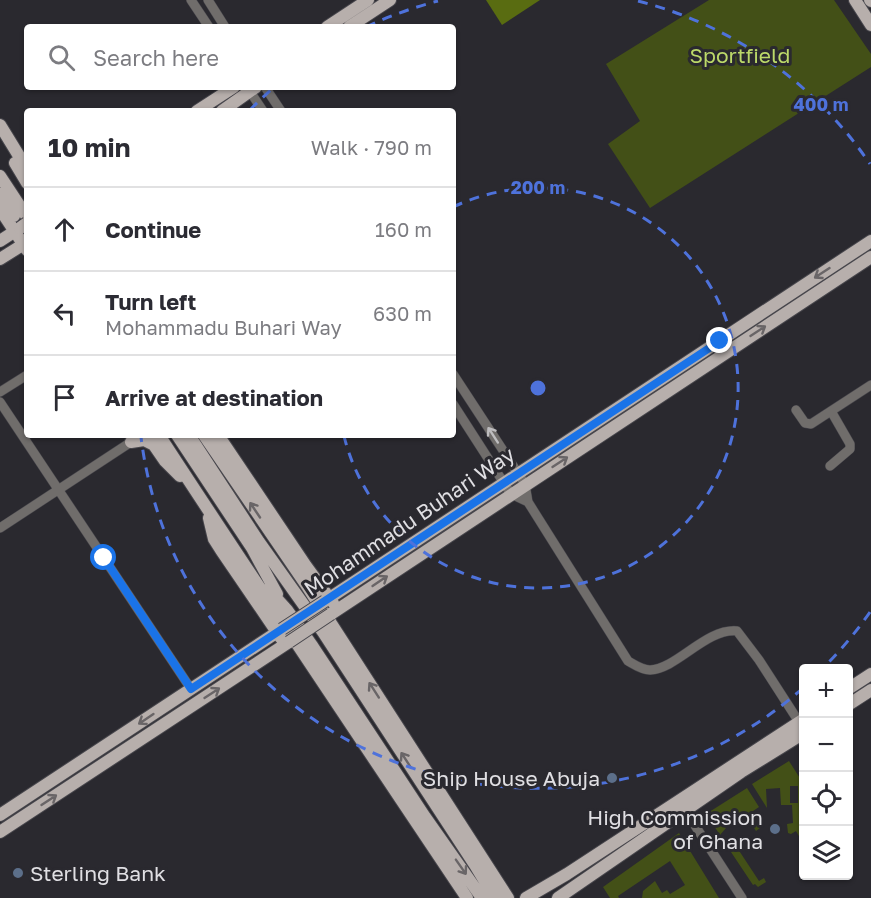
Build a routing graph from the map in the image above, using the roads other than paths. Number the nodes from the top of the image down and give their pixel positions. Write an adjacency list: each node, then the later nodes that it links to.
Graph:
1 (191, 0): 6 (street)
2 (208, 0): 7 (street)
3 (368, 0): 8 (main road)
4 (390, 0): 9 (main road)
5 (855, 0): 10 (main road)
6 (207, 24)
7 (223, 24)
8 (332, 24)
9 (354, 24)
10 (871, 25)
11 (229, 90): 15 (main road)
12 (248, 90): 16 (main road)
13 (252, 90): 17 (street)
14 (267, 90): 18 (street)
15 (202, 108)
16 (226, 108)
17 (261, 108)
18 (279, 108)
19 (0, 125): 21 (main road)
20 (0, 140): 23 (main road)
21 (24, 164)
22 (0, 176): 26 (main road)
23 (24, 178)
24 (0, 194): 27 (main road)
25 (0, 209): 27 (main road)
26 (24, 212)
27 (24, 236): 28 (main road); 31 (main road)
28 (0, 241)
29 (871, 241): 47 (main road, Mohammadu Buhari Way, one-way to 47)
30 (871, 256): 49 (main road, Mohammadu Buhari Way, one-way to 30)
31 (0, 259)
32 (24, 377): 35 (street)
33 (456, 379): 47 (street, one-way to 33)
34 (871, 385): 39 (street)
35 (0, 392)
36 (0, 402): 50 (street)
37 (456, 409): 48 (street)
38 (796, 410): 39 (street)
39 (831, 411): 46 (street)
40 (153, 438): 45 (main road); 53 (main road)
41 (179, 438): 59 (main road)
42 (191, 438): 56 (main road)
43 (206, 438): 55 (main road, one-way to 43)
44 (220, 438): 57 (main road)
45 (133, 439): 50 (street)
46 (830, 466)
47 (518, 473): 48 (main road, Mohammadu Buhari Way); 49 (street)
48 (504, 482): 51 (street); 57 (main road, Mohammadu Buhari Way)
49 (525, 484): 51 (main road, Mohammadu Buhari Way); 52 (street)
50 (58, 489): 54 (street); 64 (street)
51 (511, 494): 52 (street); 58 (main road, Mohammadu Buhari Way, one-way to 51)
52 (528, 502): 67 (street)
53 (208, 510): 59 (main road); 60 (main road)
54 (0, 528)
55 (274, 538): 56 (main road); 79 (main road, one-way to 55)
56 (286, 578): 78 (main road, one-way to 56)
57 (327, 599): 58 (main road); 60 (main road, Mohammadu Buhari Way, bridge)
58 (334, 611): 61 (main road, Mohammadu Buhari Way, bridge)
59 (282, 612): 76 (main road); 77 (main road, one-way to 77)
60 (280, 631): 61 (main road); 64 (main road, Mohammadu Buhari Way)
61 (288, 644): 70 (main road, Mohammadu Buhari Way, one-way to 61)
62 (871, 674): 63 (main road)
63 (853, 686)
64 (191, 689): 69 (main road, Mohammadu Buhari Way, one-way to 69)
65 (871, 690): 66 (main road)
66 (853, 702)
67 (799, 720)
68 (799, 726): 71 (main road)
69 (84, 760): 70 (main road); 72 (main road, Mohammadu Buhari Way)
70 (91, 772): 73 (main road, Mohammadu Buhari Way, one-way to 70)
71 (682, 806): 74 (main road); 75 (main road); 82 (street)
72 (0, 815)
73 (0, 832)
74 (567, 874): 75 (main road); 80 (main road)
75 (575, 887): 81 (main road)
76 (467, 898)
77 (482, 898)
78 (495, 898)
79 (508, 898)
80 (526, 898)
81 (558, 898)
82 (742, 898)

